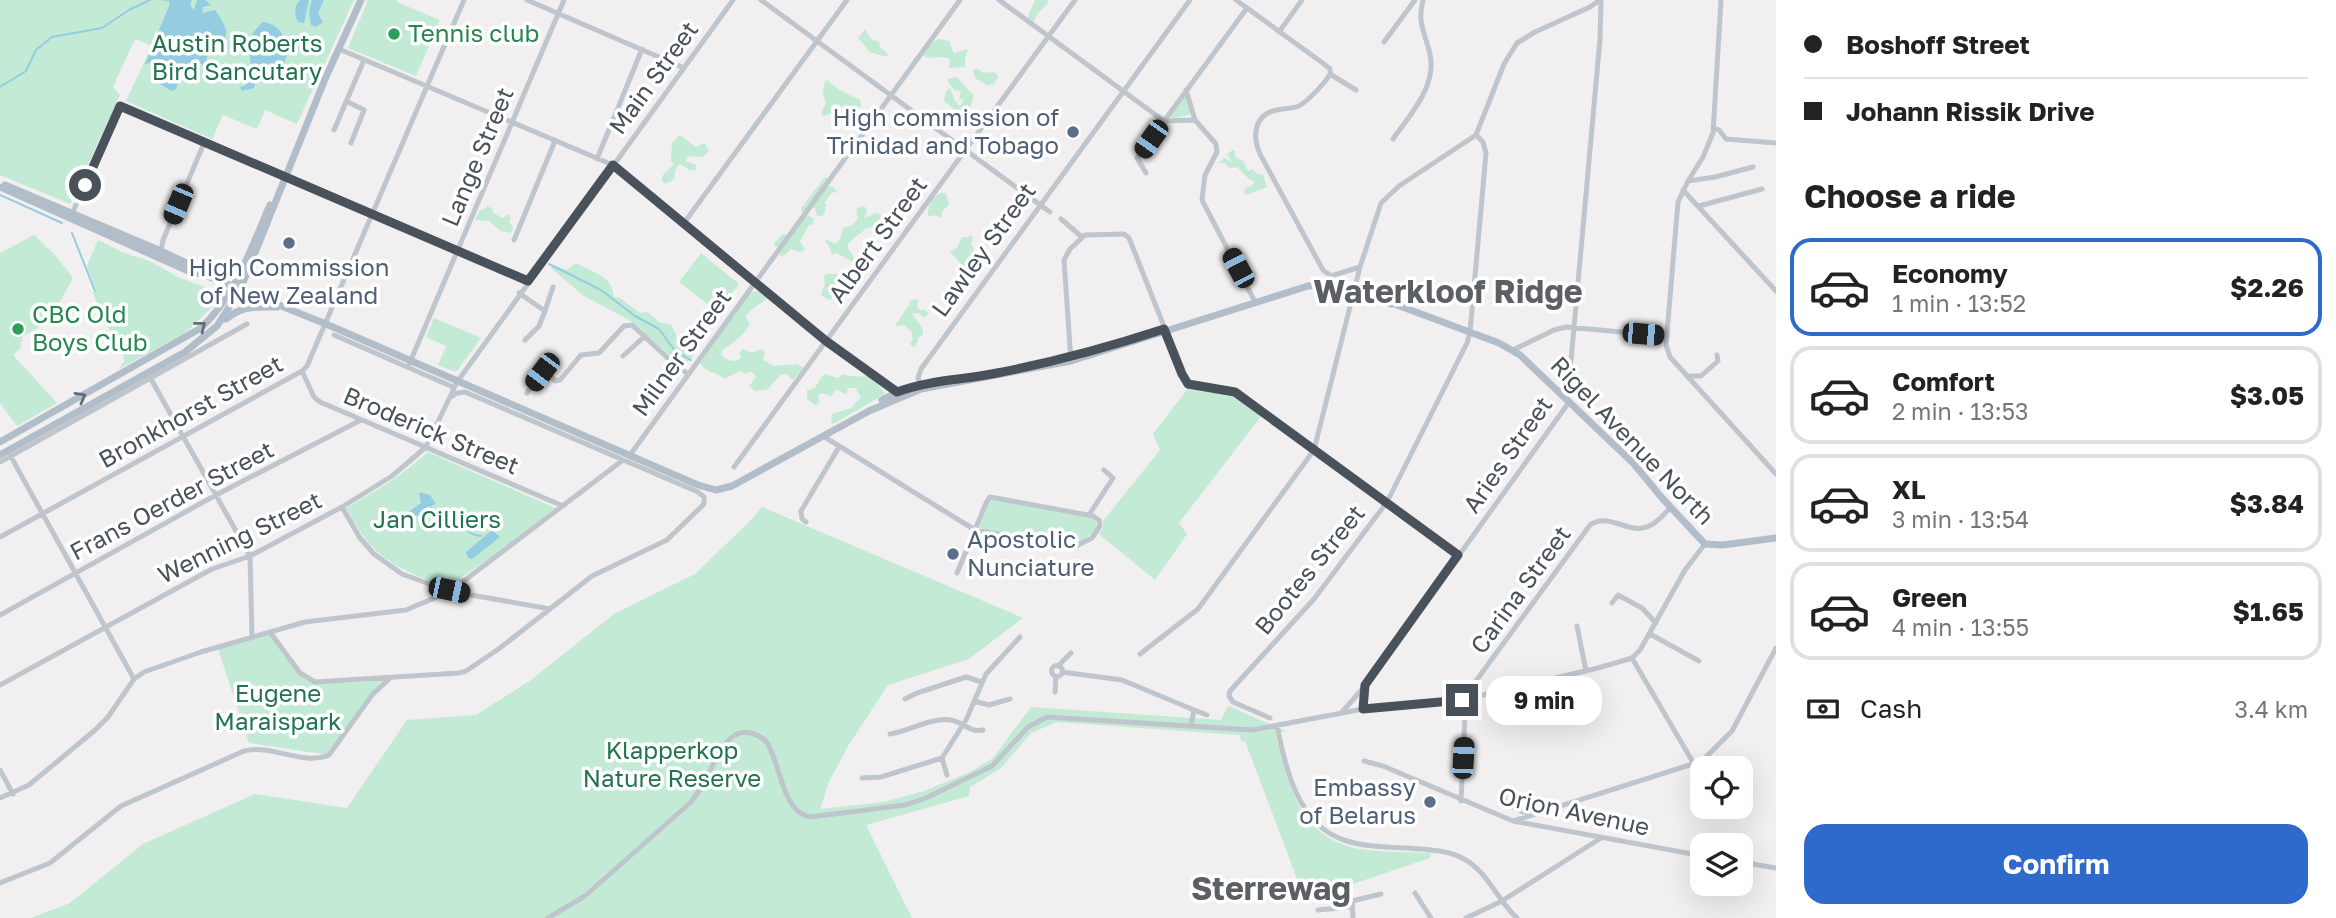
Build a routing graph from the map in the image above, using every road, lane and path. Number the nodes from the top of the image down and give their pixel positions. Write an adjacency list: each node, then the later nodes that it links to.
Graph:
1 (361, 0): 24 (main road)
2 (464, 0): 29 (street, Bronkhorst Street)
3 (527, 0): 19 (street)
4 (564, 0): 19 (street, Lange Street)
5 (733, 0): 27 (street, Main Street)
6 (761, 0): 22 (street)
7 (847, 0): 22 (street)
8 (960, 0): 33 (street, Milner Street)
9 (999, 0): 21 (street)
10 (1074, 0): 21 (street, Albert Street)
11 (1190, 0): 30 (street, Lawley Street)
12 (1236, 0): 18 (street)
13 (1302, 0): 20 (street)
14 (1415, 0): 23 (street)
15 (1423, 0): 41 (street)
16 (1601, 0): 40 (street); 84 (street, Aries Street)
17 (1721, 0): 38 (street)
18 (1247, 8): 20 (street); 31 (street)
19 (558, 13): 25 (street); 37 (street, Lange Street)
20 (1279, 32): 28 (street)
21 (1048, 37): 30 (street); 46 (street, Albert Street)
22 (817, 42): 33 (street); 62 (street)
23 (1384, 42)
24 (339, 49): 26 (street); 51 (main road)
25 (642, 49): 27 (street); 47 (street)
26 (364, 60): 29 (street); 34 (street)
27 (684, 68): 48 (street, Main Street)
28 (1330, 74): 32 (street); 69 (street)
29 (427, 88): 37 (street); 59 (street, Bronkhorst Street)
30 (1122, 90): 36 (street); 56 (street, Lawley Street)
31 (1186, 90): 35 (street); 36 (street)
32 (1356, 90)
33 (891, 96): 46 (street); 72 (street, Milner Street)
34 (346, 101): 39 (street); 44 (street)
35 (1195, 120): 36 (street); 78 (street)
36 (1164, 121): 50 (street)
37 (512, 123): 42 (street); 68 (street, Lange Street)
38 (1713, 128): 45 (street); 52 (street)
39 (334, 130)
40 (1476, 135): 69 (street); 86 (street, Bootes Street)
41 (1393, 139)
42 (555, 141): 47 (street); 65 (street)
43 (204, 143): 51 (street); 60 (street); 67 (street)
44 (351, 143)
45 (1776, 143)
46 (966, 150): 56 (street); 91 (street, Albert Street)
47 (597, 159): 48 (street)
48 (613, 165): 62 (street); 71 (street, Main Street)
49 (1753, 167): 52 (street)
50 (1146, 173)
51 (285, 176): 59 (street); 74 (main road)
52 (1688, 181): 55 (street)
53 (0, 185): 60 (main road)
54 (1762, 189): 57 (street)
55 (1683, 190): 57 (street); 89 (street)
56 (1040, 204): 58 (street); 104 (street, Lawley Street)
57 (1699, 206): 76 (street)
58 (1050, 212)
59 (372, 214): 68 (street); 82 (street, Bronkhorst Street)
60 (71, 216): 63 (main road); 66 (main road)
61 (1061, 219): 64 (street)
62 (684, 223): 72 (street)
63 (108, 229): 66 (main road); 67 (main road)
64 (1082, 237): 85 (street); 95 (street)
65 (514, 240)
66 (118, 241): 70 (main road)
67 (157, 250): 70 (main road)
68 (457, 251): 71 (street); 96 (street, Lange Street)
69 (1360, 267): 75 (street)
70 (202, 274): 74 (main road)
71 (528, 281): 77 (street, Main Street)
72 (755, 281): 91 (street); 99 (street, Milner Street)
73 (554, 286): 80 (street)
74 (237, 289): 79 (main road); 83 (main road); 111 (main road, one-way to 74)
75 (1355, 291): 78 (main road, Rigel Avenue North); 86 (main road, Rigel Avenue North); 121 (street)
76 (1776, 291)
77 (519, 293): 80 (street); 102 (street, Main Street)
78 (1255, 301): 85 (main road, Rigel Avenue North)
79 (281, 307): 82 (main road); 83 (main road)
80 (545, 311): 90 (street)
81 (247, 324): 101 (street)
82 (326, 324): 96 (main road); 98 (street, Bronkhorst Street)
83 (217, 326): 112 (main road)
84 (1575, 328): 89 (street); 92 (street); 103 (street, Aries Street)
85 (1164, 330): 95 (main road, Rigel Avenue North); 121 (street)
86 (1470, 332): 92 (main road, Rigel Avenue North); 129 (street, Bootes Street)
87 (334, 335): 96 (street)
88 (645, 336): 94 (street); 97 (street); 106 (street)
89 (1666, 337): 100 (street)
90 (525, 340)
91 (826, 341): 107 (street); 125 (street, Albert Street)
92 (1513, 350): 105 (main road, Rigel Avenue North)
93 (1717, 355): 100 (street)
94 (623, 356)
95 (1071, 359): 104 (main road, Rigel Avenue North)
96 (410, 363): 102 (main road)
97 (673, 363): 99 (street); 109 (street)
98 (302, 371): 113 (street, Broderick Street); 116 (street, Bronkhorst Street)
99 (688, 374): 122 (street, Milner Street)
100 (1688, 376): 127 (street)
101 (151, 379): 116 (street); 120 (street)
102 (455, 384): 110 (street, Wenning Street); 119 (main road)
103 (1570, 385): 105 (main road); 108 (street, Aries Street)
104 (921, 387): 107 (main road, Rigel Avenue North); 107 (main road, Rigel Avenue North)
105 (1558, 391): 108 (main road, Rigel Avenue North)
106 (527, 393)
107 (895, 396): 115 (main road, Rigel Avenue North)
108 (1569, 401): 132 (main road, Rigel Avenue North); 140 (street, Aries Street)
109 (649, 402)
110 (446, 406): 117 (street, Wenning Street); 119 (street)
111 (60, 408): 112 (main road); 114 (main road); 120 (main road)
112 (73, 415): 114 (main road)
113 (361, 420): 117 (street, Broderick Street); 128 (street, Frans Oerder Street)
114 (60, 422): 120 (main road)
115 (822, 435): 118 (street); 122 (main road, Rigel Avenue North)
116 (183, 436): 128 (street); 133 (street, Bronkhorst Street)
117 (426, 447): 130 (street, Broderick Street); 131 (street, Wenning Street)
118 (839, 447): 135 (street); 136 (street)
119 (606, 449): 122 (main road); 123 (street)
120 (4, 450): 124 (street); 133 (street)
121 (1314, 450): 129 (street); 157 (street)
122 (630, 455)
123 (623, 460): 130 (street); 146 (street)
124 (0, 462)
125 (734, 467)
126 (1104, 470): 134 (street)
127 (1776, 474)
128 (216, 495): 141 (street); 142 (street, Frans Oerder Street)
129 (1387, 502): 140 (street); 178 (street, Bootes Street)
130 (563, 506): 144 (street)
131 (342, 507): 141 (street, Wenning Street); 144 (street)
132 (1670, 508): 139 (main road, Rigel Avenue North); 172 (street, Carina Street)
133 (42, 514): 137 (street, Bronkhorst Street); 142 (street)
134 (1089, 515): 136 (street); 136 (street)
135 (806, 522)
136 (975, 530): 143 (street)
137 (0, 537)
138 (1776, 538): 139 (main road, Rigel Avenue North)
139 (1705, 544): 148 (street)
140 (1458, 555): 168 (street, Aries Street)
141 (250, 556): 150 (street, Wenning Street); 153 (street)
142 (75, 573): 147 (street, Frans Oerder Street); 150 (street)
143 (957, 573)
144 (449, 590): 146 (street); 151 (street)
145 (1612, 603): 148 (street)
146 (550, 609): 164 (street)
147 (0, 615)
148 (1656, 623): 152 (street)
149 (1577, 626): 161 (street)
150 (106, 628): 165 (street); 167 (street, Wenning Street)
151 (270, 632): 153 (street); 164 (street)
152 (1650, 634): 158 (street); 159 (street)
153 (252, 636): 165 (street)
154 (1020, 637): 166 (street)
155 (1776, 648): 184 (street)
156 (1071, 653): 160 (street)
157 (1139, 654)
158 (1632, 657): 161 (street); 185 (street)
159 (1699, 662)
160 (1058, 666): 162 (street); 163 (street)
161 (1586, 671): 172 (street)
162 (1062, 672): 163 (street); 174 (street)
163 (1056, 676): 169 (street)
164 (390, 678): 202 (street)
165 (134, 679): 192 (street)
166 (982, 682): 170 (street); 173 (street)
167 (0, 685)
168 (1365, 685): 175 (street); 176 (street, Aries Street)
169 (1055, 692)
170 (905, 699)
171 (1010, 699): 173 (street)
172 (1462, 700): 175 (street); 195 (street)
173 (974, 701): 179 (street)
174 (1194, 709): 177 (street); 180 (street)
175 (1363, 709): 176 (street)
176 (1339, 713): 181 (street)
177 (1207, 715)
178 (1269, 718)
179 (962, 726): 182 (street); 183 (street); 186 (street)
180 (1191, 726): 181 (street); 191 (street)
181 (1278, 726): 205 (street)
182 (983, 730)
183 (890, 734)
184 (1707, 756)
185 (1690, 757)
186 (942, 758): 190 (street); 191 (street)
187 (1364, 761): 195 (street, Orion Avenue)
188 (1690, 765): 196 (street)
189 (0, 771): 192 (street)
190 (862, 778)
191 (952, 786): 208 (street)
192 (13, 794): 194 (street)
193 (1503, 794): 196 (street)
194 (0, 799)
195 (1461, 801): 197 (street, Orion Avenue)
196 (1529, 815): 197 (street)
197 (1513, 821): 198 (street, Orion Avenue)
198 (1601, 838): 199 (street, Orion Avenue); 205 (street)
199 (1690, 854)
200 (1753, 864): 201 (street)
201 (1776, 868)
202 (0, 883)
203 (1381, 894): 206 (street)
204 (1415, 894): 210 (street)
205 (1502, 901): 211 (street); 212 (street)
206 (1351, 907): 207 (street); 209 (street)
207 (1318, 910)
208 (548, 918)
209 (1353, 918)
210 (1430, 918)
211 (1466, 918)
212 (1517, 918)

